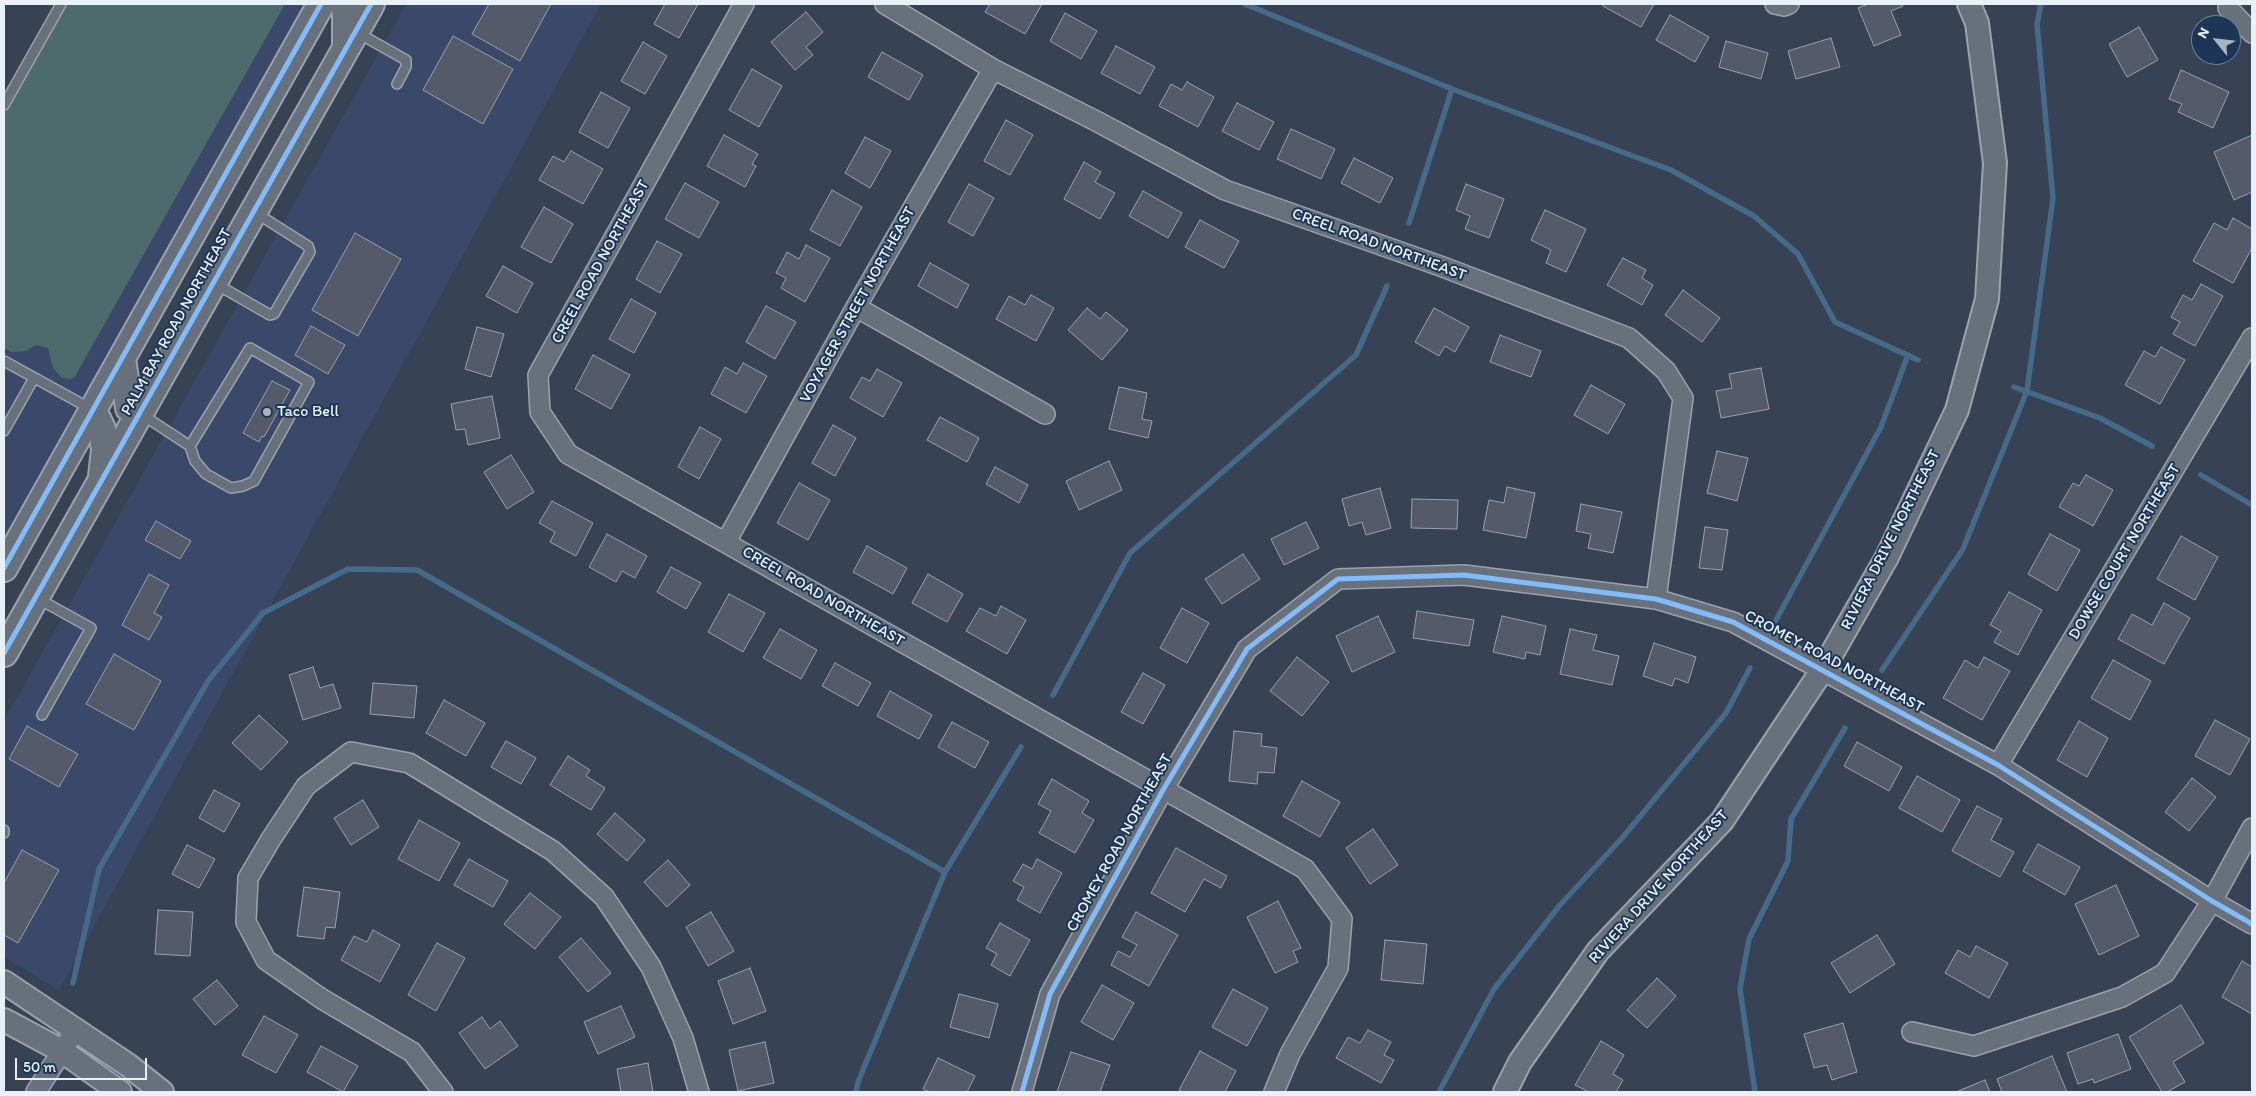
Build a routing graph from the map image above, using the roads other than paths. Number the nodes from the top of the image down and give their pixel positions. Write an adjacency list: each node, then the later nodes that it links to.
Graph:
1 (61, 4): 15 (lane)
2 (321, 4): 20 (main road, PALM BAY ROAD NORTHEAST)
3 (344, 4): 12 (main road)
4 (371, 4): 12 (main road, PALM BAY ROAD NORTHEAST)
5 (744, 4): 29 (street, CREEL ROAD NORTHEAST)
6 (885, 4): 13 (street, CREEL ROAD NORTHEAST)
7 (1775, 4): 8 (street)
8 (1789, 4)
9 (1969, 4): 34 (street, RIVIERA DRIVE NORTHEAST)
10 (2228, 8): 11 (street)
11 (2252, 33)
12 (351, 40): 14 (lane); 16 (main road, PALM BAY ROAD NORTHEAST)
13 (992, 69): 18 (street, VOYAGER STREET NORTHEAST); 32 (street, CREEL ROAD NORTHEAST)
14 (397, 84)
15 (4, 105)
16 (254, 211): 17 (main road, PALM BAY ROAD NORTHEAST); 17 (lane)
17 (213, 283): 24 (main road, PALM BAY ROAD NORTHEAST)
18 (856, 307): 25 (street); 29 (street, VOYAGER STREET NORTHEAST)
19 (2252, 338): 36 (street, DOWSE COURT NORTHEAST)
20 (122, 358): 23 (main road, PALM BAY ROAD NORTHEAST); 24 (main road)
21 (4, 361): 22 (lane)
22 (34, 378): 23 (lane); 26 (lane)
23 (93, 410): 28 (main road); 30 (main road, PALM BAY ROAD NORTHEAST)
24 (140, 414): 27 (lane); 28 (main road, PALM BAY ROAD NORTHEAST)
25 (1045, 414)
26 (4, 431)
27 (190, 446): 27 (lane)
28 (102, 479): 31 (main road, PALM BAY ROAD NORTHEAST)
29 (726, 542): 37 (street, CREEL ROAD NORTHEAST)
30 (4, 568)
31 (36, 597): 33 (main road, PALM BAY ROAD NORTHEAST); 35 (lane)
32 (1656, 599): 34 (street, CROMEY ROAD NORTHEAST); 37 (street, CROMEY ROAD NORTHEAST)
33 (4, 653)
34 (1823, 669): 36 (street, CROMEY ROAD NORTHEAST); 53 (street, RIVIERA DRIVE NORTHEAST)
35 (42, 716)
36 (1998, 765): 39 (street, CROMEY ROAD NORTHEAST)
37 (1164, 790): 51 (street, CROMEY ROAD NORTHEAST); 52 (street, CREEL ROAD NORTHEAST)
38 (2252, 828): 39 (street)
39 (2212, 902): 40 (street, CROMEY ROAD NORTHEAST); 44 (street)
40 (2252, 924)
41 (4, 982): 43 (street)
42 (4, 1020): 45 (street)
43 (76, 1029): 45 (street); 48 (street)
44 (1912, 1032)
45 (62, 1051): 46 (street); 47 (street)
46 (36, 1092)
47 (120, 1092)
48 (162, 1092)
49 (443, 1092): 50 (street)
50 (699, 1092)
51 (1022, 1092)
52 (1274, 1092)
53 (1505, 1092)

